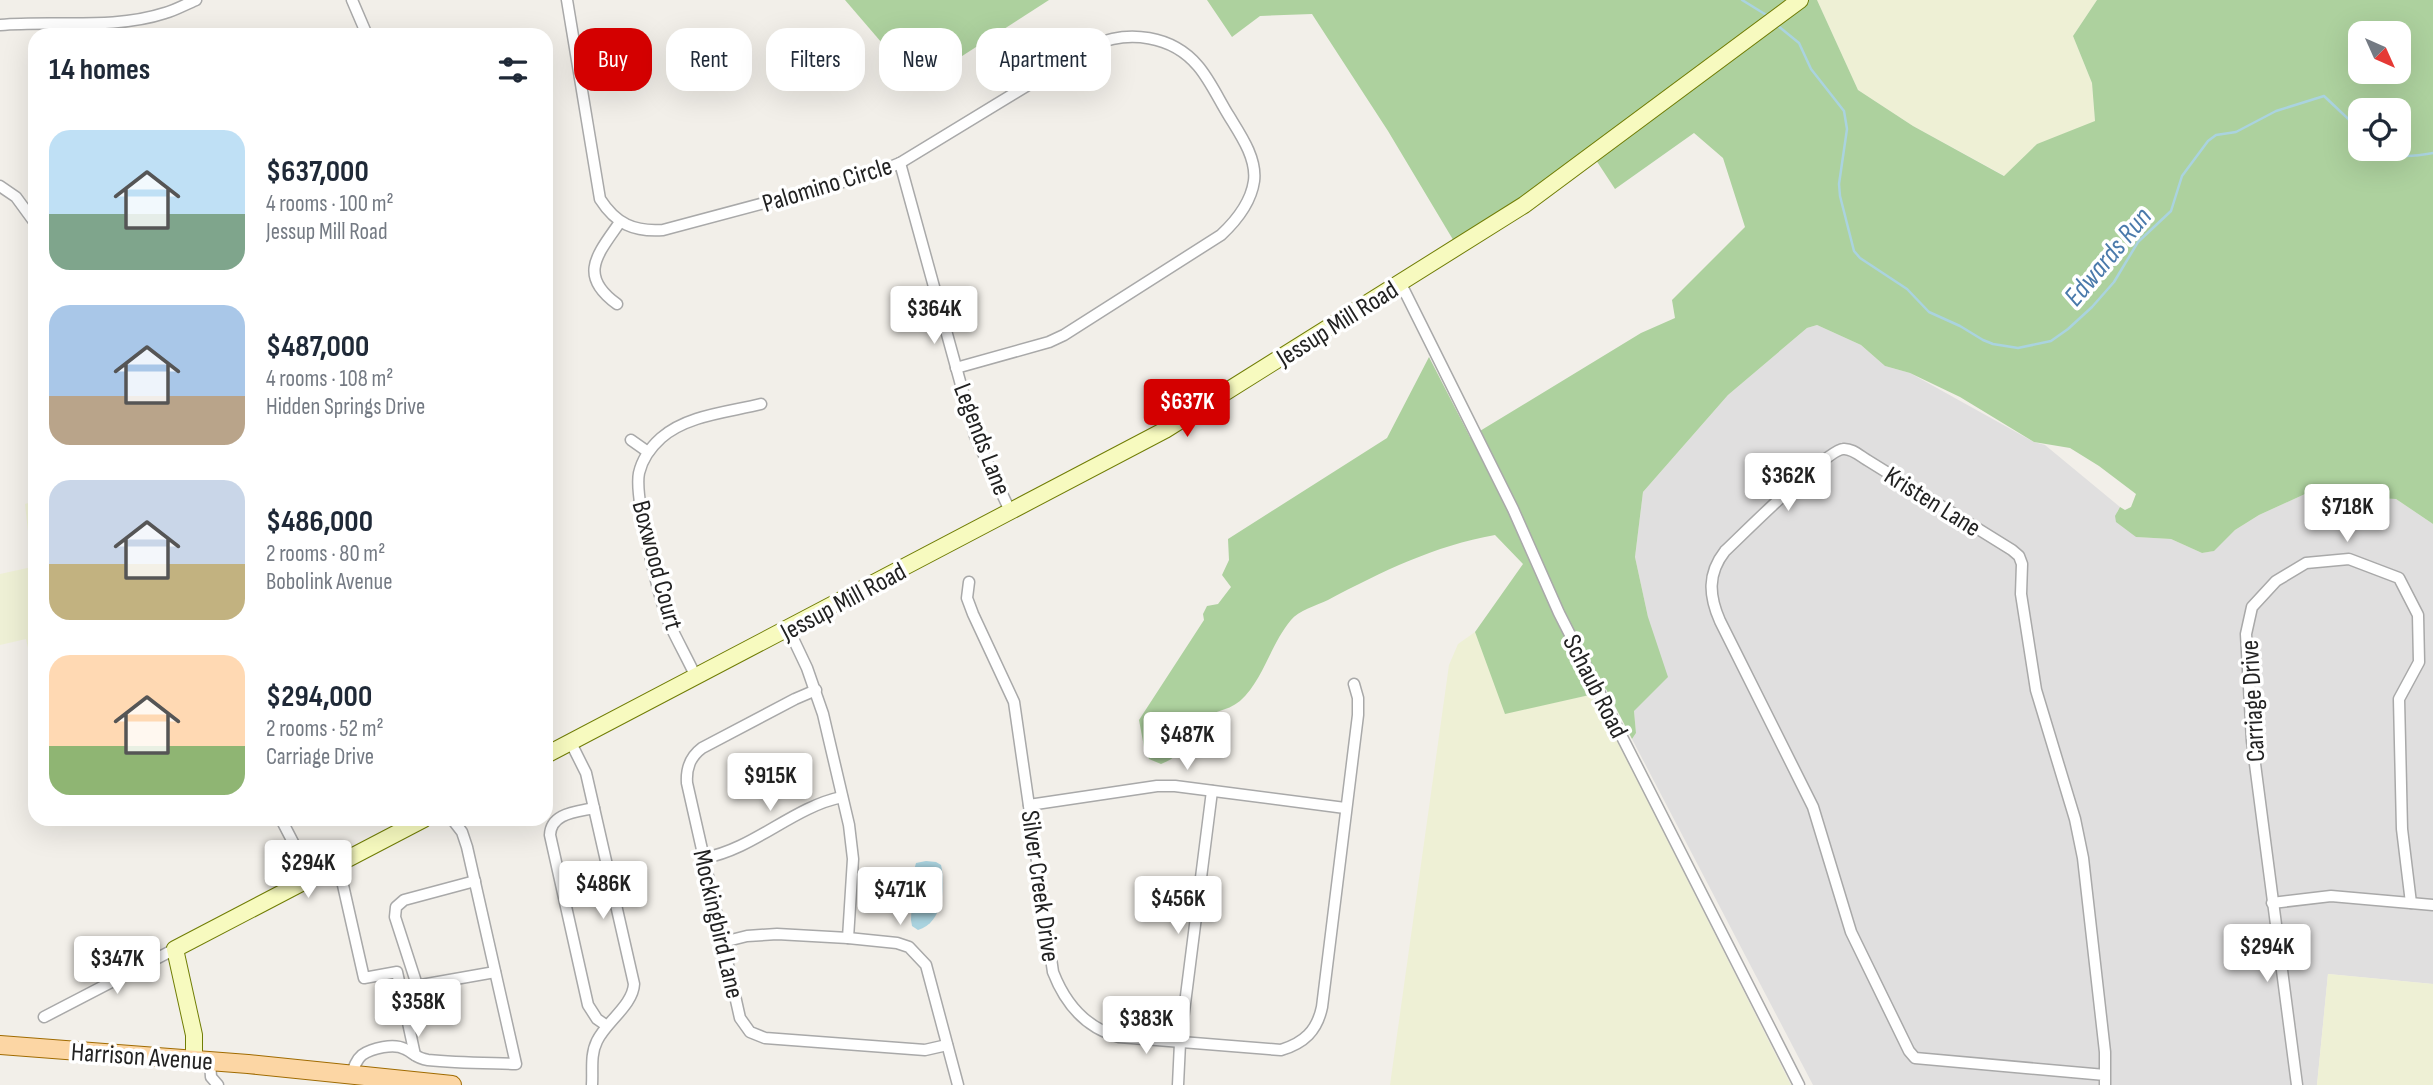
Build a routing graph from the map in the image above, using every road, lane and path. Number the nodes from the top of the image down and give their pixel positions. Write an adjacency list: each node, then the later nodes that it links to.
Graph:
1 (196, 0): 5 (street)
2 (352, 0): 6 (street)
3 (567, 0): 10 (street)
4 (1794, 4): 11 (street, Jessup Mill Road)
5 (0, 25)
6 (364, 28)
7 (900, 163): 10 (street, Palomino Circle); 13 (street, Legends Lane); 13 (street, Palomino Circle)
8 (0, 186): 9 (street)
9 (28, 213)
10 (620, 222): 12 (street)
11 (1401, 284): 17 (street, Jessup Mill Road); 65 (street, Schaub Road)
12 (617, 304)
13 (956, 368): 17 (street, Legends Lane)
14 (761, 404): 16 (street)
15 (631, 440): 16 (street)
16 (648, 452): 20 (street, Boxwood Court)
17 (1011, 513): 19 (street, Jessup Mill Road)
18 (969, 582): 27 (street, Silver Creek Drive)
19 (789, 630): 20 (street, Jessup Mill Road); 22 (street)
20 (696, 677): 23 (street, Jessup Mill Road)
21 (1354, 684): 29 (street, Silver Creek Drive)
22 (816, 690): 26 (street); 35 (street, Mockingbird Lane)
23 (570, 743): 24 (street, Jessup Mill Road); 28 (street)
24 (553, 752)
25 (1212, 791): 27 (street); 29 (street); 52 (street)
26 (842, 797): 35 (street); 42 (street)
27 (1029, 805): 52 (street, Silver Creek Drive)
28 (594, 808): 30 (street); 51 (street)
29 (1345, 808): 52 (street, Silver Creek Drive)
30 (553, 825)
31 (285, 826): 37 (street)
32 (410, 826): 36 (street)
33 (457, 826): 38 (street)
34 (553, 826): 51 (street)
35 (704, 859): 43 (street, Mockingbird Lane)
36 (338, 863): 37 (street); 46 (street)
37 (311, 877): 44 (street)
38 (475, 881): 45 (street); 47 (street)
39 (2272, 903): 40 (street); 40 (street, Carriage Drive); 66 (street, Carriage Drive)
40 (2410, 903): 41 (street)
41 (2433, 905)
42 (848, 938): 43 (street); 54 (street)
43 (723, 942): 54 (street, Mockingbird Lane)
44 (175, 949): 50 (street); 56 (street)
45 (411, 968): 46 (street); 48 (street)
46 (397, 972): 49 (street)
47 (495, 972): 48 (street); 57 (street)
48 (417, 985): 49 (street)
49 (400, 988): 55 (street)
50 (44, 1017)
51 (607, 1026): 62 (street)
52 (1180, 1043): 64 (street)
53 (0, 1045): 56 (main road, Harrison Avenue)
54 (947, 1045): 63 (street)
55 (415, 1055): 57 (street); 58 (street)
56 (202, 1061): 58 (main road, Harrison Avenue); 60 (street)
57 (460, 1061): 61 (street)
58 (352, 1074): 61 (main road, Harrison Avenue)
59 (2105, 1080): 59 (street, Kristen Lane)
60 (218, 1085)
61 (454, 1085)
62 (592, 1085)
63 (958, 1085)
64 (1178, 1085)
65 (1799, 1085)
66 (2297, 1085)

